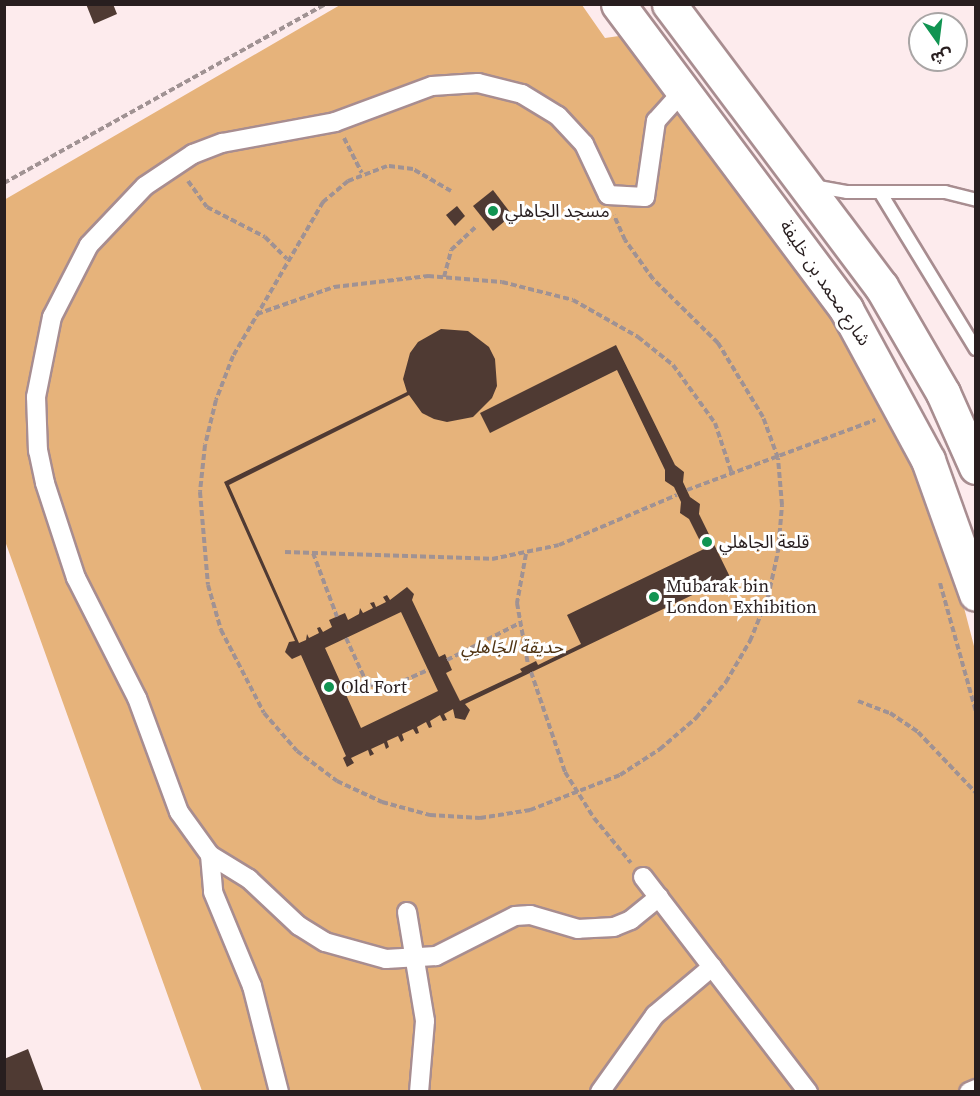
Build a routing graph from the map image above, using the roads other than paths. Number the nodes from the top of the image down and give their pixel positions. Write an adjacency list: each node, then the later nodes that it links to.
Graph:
1 (618, 4): 3 (main road, شارع محمد بن خليفة)
2 (669, 4): 4 (main road)
3 (681, 93): 9 (main road, شارع محمد بن خليفة); 10 (street)
4 (808, 185): 5 (lane); 8 (main road)
5 (880, 192): 6 (lane); 7 (lane)
6 (975, 200)
7 (975, 349)
8 (975, 467)
9 (975, 594)
10 (210, 855): 14 (street); 17 (street)
11 (643, 877): 12 (street)
12 (659, 897): 14 (street); 15 (street)
13 (407, 912): 14 (street)
14 (417, 960): 18 (street)
15 (712, 967): 19 (street); 20 (street)
16 (975, 1089): 21 (street)
17 (279, 1092)
18 (418, 1092)
19 (600, 1092)
20 (808, 1092)
21 (969, 1092)

